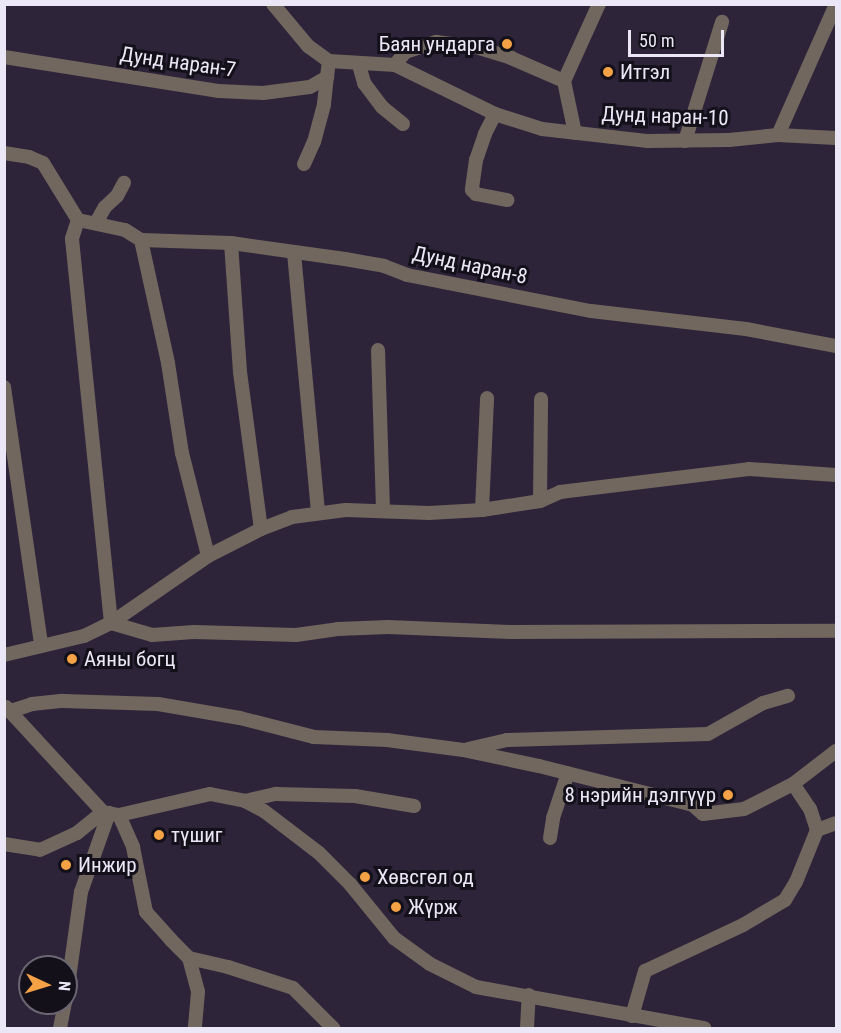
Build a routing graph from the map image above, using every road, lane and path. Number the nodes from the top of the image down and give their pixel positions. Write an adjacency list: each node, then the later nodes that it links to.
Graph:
1 (273, 4): 6 (street)
2 (599, 4): 10 (street)
3 (836, 4): 14 (street)
4 (722, 22): 16 (street)
5 (4, 57): 9 (street, Дунд наран-7)
6 (329, 61): 7 (street); 9 (street)
7 (359, 65): 8 (street); 12 (street)
8 (395, 65): 10 (street); 11 (street, Дунд наран-10)
9 (327, 77): 18 (street)
10 (564, 81): 13 (street)
11 (495, 114): 13 (street, Дунд наран-10); 20 (street)
12 (404, 124)
13 (575, 133): 16 (street, Дунд наран-10)
14 (778, 135): 15 (street, Дунд наран-10); 16 (street, Дунд наран-10)
15 (837, 138)
16 (685, 141)
17 (4, 153): 21 (street)
18 (304, 164)
19 (124, 183): 22 (street)
20 (507, 200)
21 (78, 220): 22 (street, Дунд наран-8); 38 (street)
22 (96, 223): 23 (street, Дунд наран-8)
23 (141, 240): 24 (street, Дунд наран-8); 37 (street)
24 (231, 243): 25 (street, Дунд наран-8); 36 (street)
25 (294, 253): 26 (street, Дунд наран-8); 35 (street)
26 (837, 346)
27 (378, 350): 34 (street)
28 (4, 387): 40 (street)
29 (487, 398): 33 (street)
30 (541, 399): 32 (street)
31 (837, 475): 32 (street)
32 (540, 501): 33 (street)
33 (482, 510): 34 (street)
34 (383, 511): 35 (street)
35 (318, 513): 36 (street)
36 (261, 529): 37 (street)
37 (208, 556): 38 (street)
38 (111, 623): 39 (street); 40 (street)
39 (837, 631)
40 (41, 645): 41 (street)
41 (4, 654)
42 (788, 696): 44 (street)
43 (8, 708): 44 (street); 50 (street)
44 (463, 750): 46 (street)
45 (837, 751): 47 (street)
46 (568, 773): 47 (street); 53 (street)
47 (793, 784): 52 (street)
48 (245, 801): 49 (street); 50 (street); 57 (street)
49 (414, 806)
50 (110, 813): 54 (street); 55 (street); 56 (street)
51 (837, 823): 52 (street)
52 (817, 830): 58 (street)
53 (550, 838)
54 (4, 844)
55 (72, 955)
56 (189, 958): 59 (street); 60 (street)
57 (529, 995): 58 (street); 61 (street)
58 (627, 1020): 62 (street)
59 (195, 1029)
60 (333, 1029)
61 (527, 1029)
62 (704, 1029)

